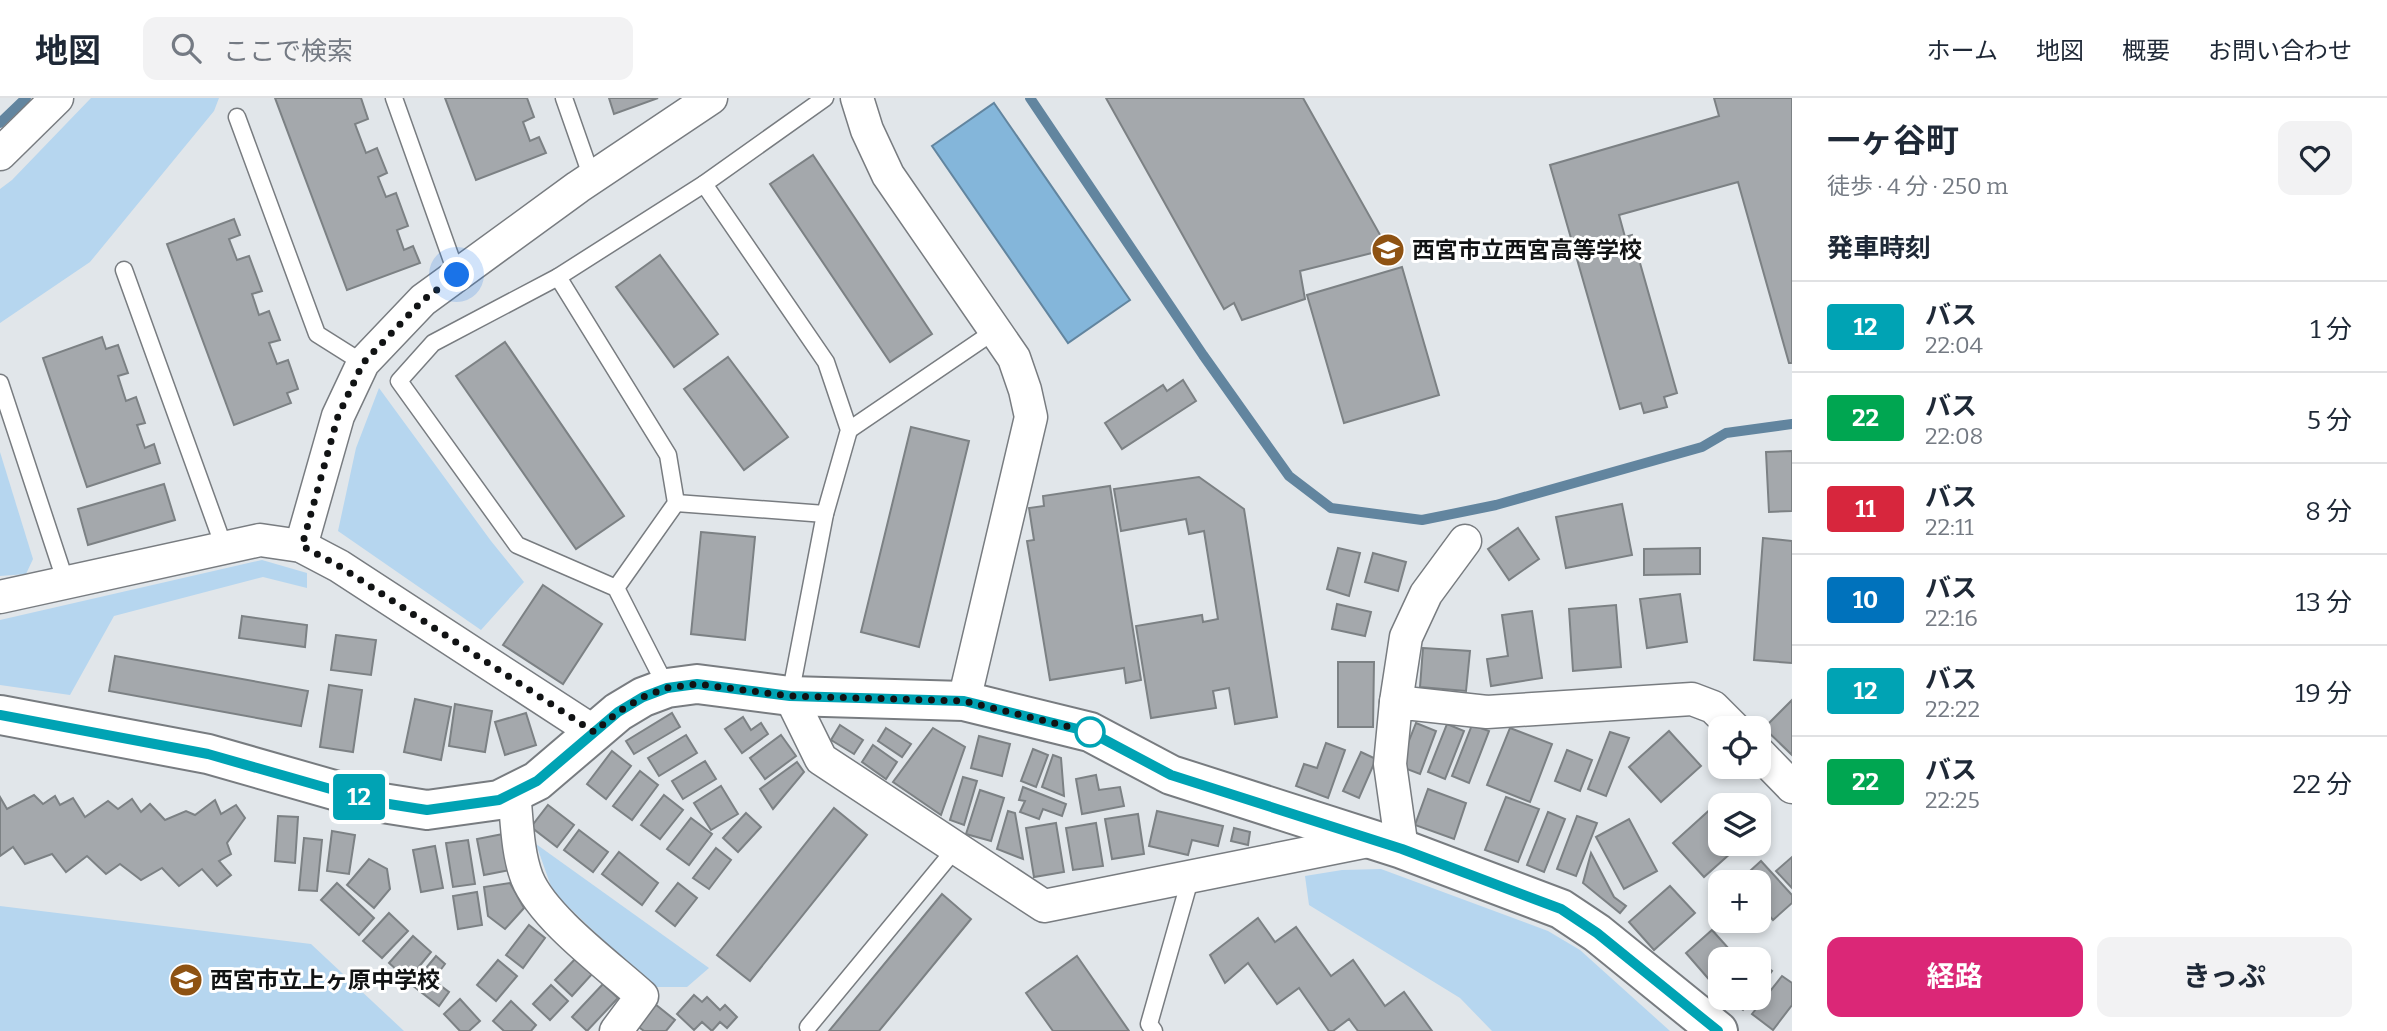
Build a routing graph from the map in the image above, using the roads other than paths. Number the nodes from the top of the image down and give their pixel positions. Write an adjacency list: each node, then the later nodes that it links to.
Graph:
1 (57, 98): 8 (street)
2 (394, 98): 12 (lane)
3 (564, 98): 9 (lane)
4 (711, 98): 9 (street)
5 (825, 98): 10 (lane)
6 (857, 98): 14 (street)
7 (237, 117): 15 (lane)
8 (0, 154)
9 (592, 178): 12 (street)
10 (704, 184): 13 (lane); 17 (lane)
11 (124, 270): 22 (lane)
12 (457, 275): 15 (street)
13 (558, 277): 18 (lane); 24 (lane)
14 (996, 330): 17 (lane); 28 (street)
15 (363, 363): 21 (street)
16 (0, 383): 23 (lane)
17 (849, 430): 19 (lane)
18 (676, 503): 19 (lane); 24 (lane)
19 (825, 514): 27 (lane)
20 (1465, 541): 29 (street)
21 (302, 546): 22 (street); 32 (street)
22 (225, 547): 23 (street)
23 (66, 583): 25 (street)
24 (616, 588): 26 (lane)
25 (0, 597)
26 (667, 688): 27 (street); 32 (street)
27 (790, 696): 28 (street); 37 (street)
28 (964, 701): 36 (street)
29 (1395, 702): 31 (street); 36 (street)
30 (0, 715): 35 (street)
31 (1722, 716)
32 (594, 732): 35 (street)
33 (1771, 765): 34 (street)
34 (1792, 787)
35 (514, 792): 40 (street)
36 (1388, 844): 38 (street); 42 (street)
37 (956, 848): 38 (street); 39 (lane)
38 (1191, 876): 41 (lane)
39 (808, 1027)
40 (616, 1031)
41 (1154, 1031)
42 (1718, 1031)

